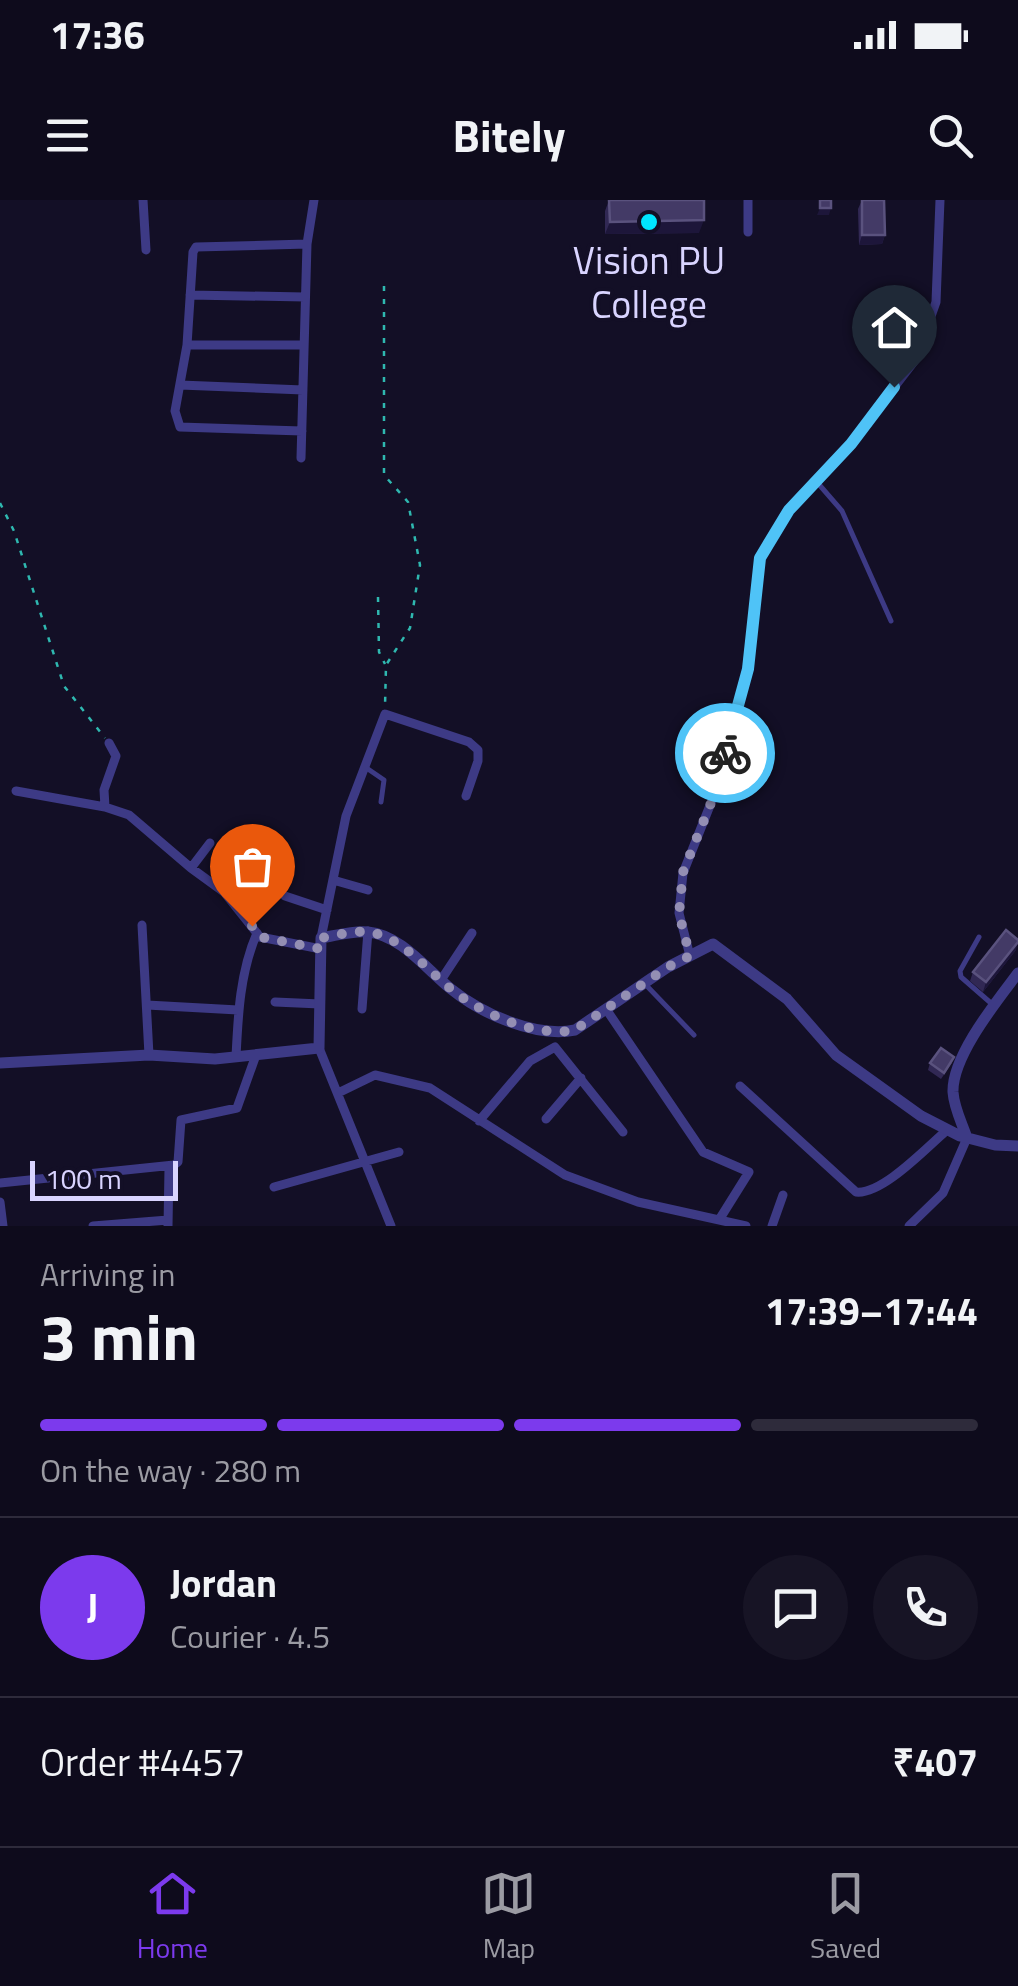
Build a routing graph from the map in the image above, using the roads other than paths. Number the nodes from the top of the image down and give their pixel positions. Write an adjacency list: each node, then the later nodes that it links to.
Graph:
1 (143, 200): 7 (street)
2 (314, 200): 6 (street)
3 (748, 200): 5 (street)
4 (940, 200): 16 (street)
5 (748, 232)
6 (307, 244): 8 (street); 9 (street)
7 (146, 250)
8 (190, 294): 9 (street); 10 (street)
9 (306, 298): 11 (street)
10 (186, 345): 11 (street); 12 (street)
11 (304, 345): 13 (street)
12 (180, 385): 13 (street); 14 (street)
13 (303, 390): 14 (street)
14 (302, 431): 15 (street)
15 (301, 458)
16 (816, 481): 17 (lane); 36 (street)
17 (891, 621)
18 (109, 743): 23 (street)
19 (365, 767): 21 (street); 22 (lane); 26 (street)
20 (16, 790): 23 (street)
21 (466, 796)
22 (380, 802)
23 (105, 808): 25 (street)
24 (210, 842): 25 (street)
25 (191, 868): 32 (street)
26 (333, 880): 27 (street); 29 (street)
27 (368, 890)
28 (284, 896): 29 (street)
29 (327, 910): 35 (street)
30 (142, 925): 42 (street)
31 (368, 932): 35 (street); 38 (street); 44 (street)
32 (257, 933): 35 (street); 46 (street)
33 (472, 933): 38 (street)
34 (979, 936): 43 (lane)
35 (321, 943): 41 (street)
36 (690, 956): 39 (street); 59 (street)
37 (1018, 973): 43 (street)
38 (440, 980): 48 (street)
39 (644, 983): 45 (street); 47 (lane)
40 (274, 1002): 41 (street)
41 (320, 1004): 49 (street)
42 (147, 1005): 46 (street); 50 (street)
43 (993, 1006): 61 (street)
44 (362, 1008)
45 (606, 1009): 48 (street); 70 (street)
46 (238, 1010): 52 (street)
47 (694, 1034)
48 (556, 1040): 54 (street); 58 (street)
49 (319, 1048): 51 (street); 56 (street)
50 (149, 1055): 52 (street); 53 (street)
51 (256, 1055): 52 (street); 65 (street)
52 (236, 1057)
53 (0, 1063)
54 (581, 1078): 57 (street); 60 (street)
55 (740, 1086): 59 (street)
56 (338, 1093): 58 (street); 64 (street)
57 (546, 1120)
58 (479, 1121): 70 (street)
59 (946, 1131): 61 (street)
60 (623, 1132)
61 (967, 1138): 62 (street); 77 (street)
62 (1018, 1146)
63 (399, 1152): 64 (street)
64 (365, 1159): 67 (street); 74 (street)
65 (168, 1168): 66 (street); 71 (street)
66 (0, 1183)
67 (274, 1187)
68 (784, 1195): 76 (street)
69 (0, 1202): 72 (street)
70 (719, 1220): 75 (street)
71 (168, 1223): 73 (street)
72 (3, 1226)
73 (93, 1226)
74 (391, 1226)
75 (746, 1226)
76 (772, 1226)
77 (909, 1226)

